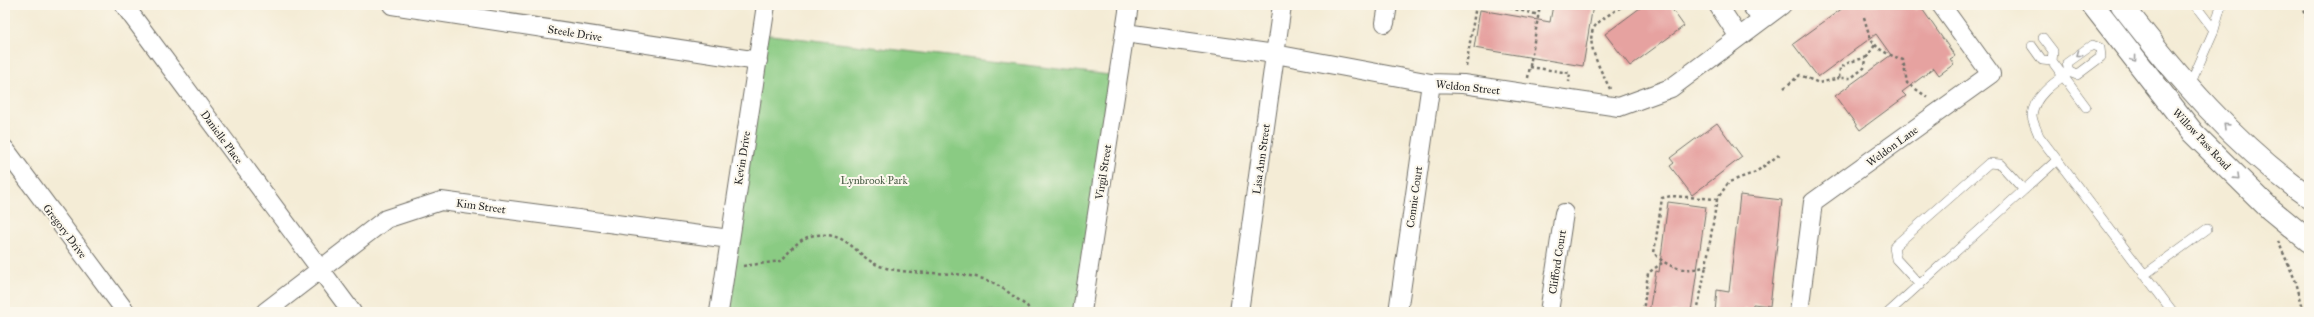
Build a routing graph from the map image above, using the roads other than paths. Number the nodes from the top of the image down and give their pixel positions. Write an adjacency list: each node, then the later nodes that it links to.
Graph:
1 (124, 5): 38 (street, Danielle Place)
2 (392, 5): 24 (street, Steele Drive)
3 (766, 5): 24 (street, Kevin Drive)
4 (1129, 5): 18 (street, Virgil Street)
5 (1282, 5): 23 (street, Lisa Ann Street)
6 (1388, 5): 16 (street)
7 (1718, 5): 19 (street)
8 (1751, 5): 15 (street)
9 (1782, 5): 15 (street, Weldon Street)
10 (1941, 5): 49 (street, Weldon Lane)
11 (2093, 5): 21 (main road, Willow Pass Road)
12 (2122, 5): 28 (main road)
13 (2196, 5): 17 (lane)
14 (2221, 5): 17 (lane)
15 (1762, 20): 19 (street, Weldon Street)
16 (1385, 23)
17 (2214, 30): 28 (lane)
18 (1125, 33): 23 (street, Weldon Street); 45 (street, Virgil Street)
19 (1739, 36): 27 (street, Weldon Street)
20 (2042, 38): 25 (lane)
21 (2108, 42): 26 (lane); 26 (lane, one-way to 26); 37 (main road, Willow Pass Road, one-way to 37)
22 (2032, 46): 25 (lane)
23 (1275, 54): 27 (street, Weldon Street); 46 (street, Lisa Ann Street)
24 (758, 61): 36 (street, Kevin Drive)
25 (2052, 61): 26 (lane)
26 (2066, 74): 29 (lane); 31 (lane)
27 (1431, 83): 47 (street, Connie Court)
28 (2188, 88): 33 (main road, one-way to 28)
29 (2086, 106)
30 (5, 150): 41 (street, Gregory Drive)
31 (2056, 161): 32 (lane); 39 (lane)
32 (2024, 190): 40 (lane); 40 (lane)
33 (2309, 197)
34 (1564, 213): 48 (street, Clifford Court)
35 (2207, 228): 39 (lane)
36 (730, 239): 38 (street, Kim Street); 44 (street, Kevin Drive)
37 (2309, 241)
38 (320, 270): 42 (street, Kim Street); 43 (street, Danielle Place)
39 (2144, 275): 51 (lane)
40 (1920, 285): 50 (lane)
41 (126, 312)
42 (265, 312)
43 (352, 312)
44 (719, 312)
45 (1082, 312)
46 (1239, 312)
47 (1398, 312)
48 (1549, 312)
49 (1799, 312)
50 (1889, 312)
51 (2173, 312)

